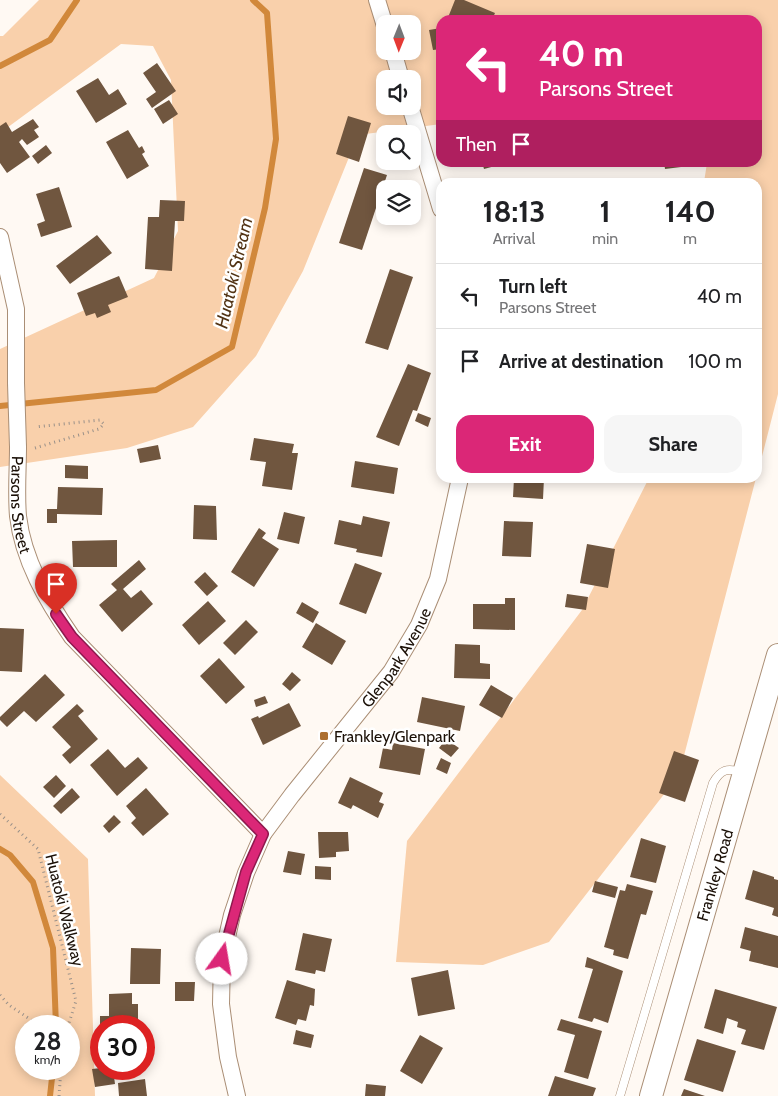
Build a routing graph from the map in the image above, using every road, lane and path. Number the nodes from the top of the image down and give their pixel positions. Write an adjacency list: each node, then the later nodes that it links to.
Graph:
1 (377, 0): 2 (street)
2 (382, 15)
3 (413, 115): 4 (street)
4 (436, 192)
5 (0, 237): 7 (street, Parsons Street, bridge)
6 (27, 427): 7 (path)
7 (18, 450): 12 (street, Parsons Street)
8 (459, 483): 12 (street, Glenpark Avenue)
9 (778, 655): 10 (street, Frankley Road)
10 (744, 773): 19 (lane); 20 (street, Frankley Road)
11 (0, 814): 15 (path, Huatoki Walkway)
12 (263, 834): 18 (street, Glenpark Avenue)
13 (0, 995): 14 (path)
14 (24, 1015)
15 (72, 1015)
16 (60, 1080): 17 (path)
17 (59, 1096)
18 (237, 1096)
19 (620, 1096)
20 (651, 1096)

